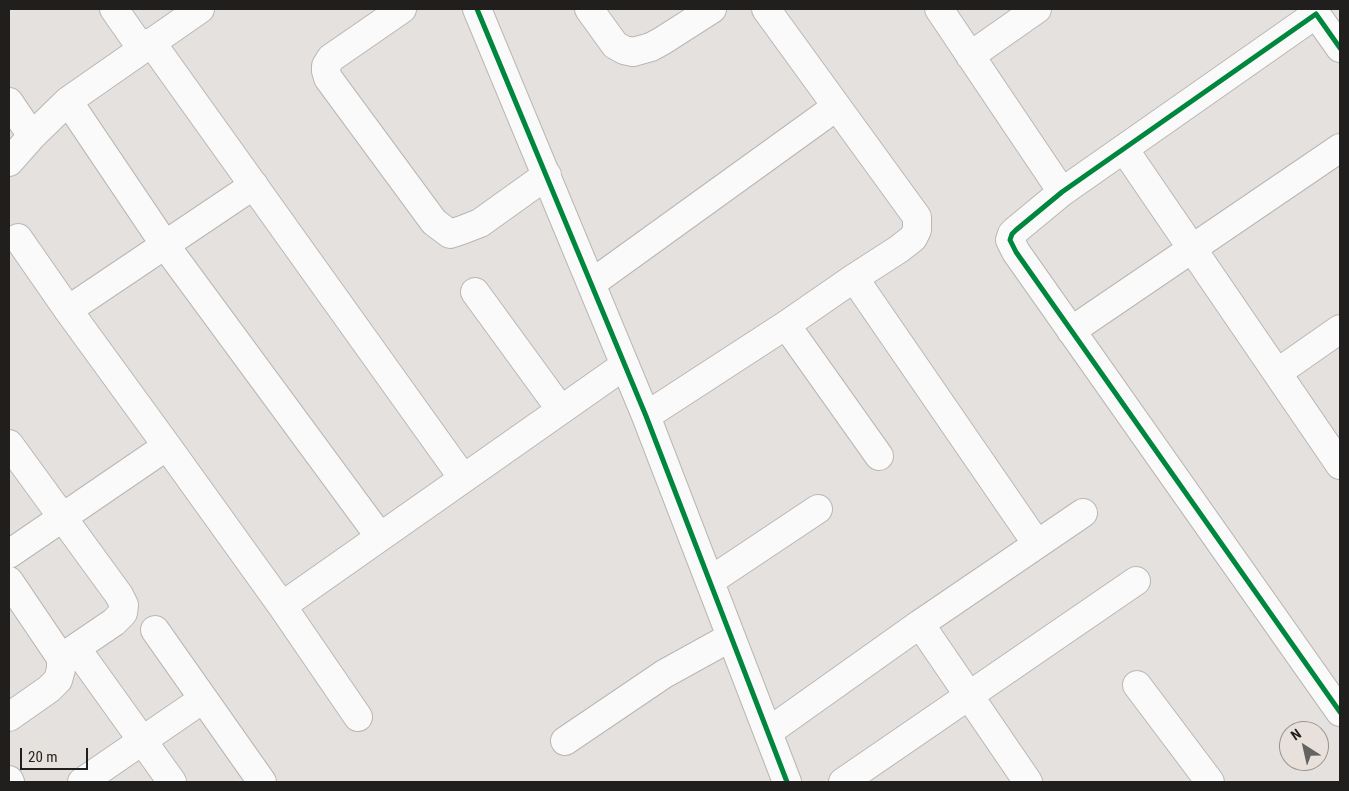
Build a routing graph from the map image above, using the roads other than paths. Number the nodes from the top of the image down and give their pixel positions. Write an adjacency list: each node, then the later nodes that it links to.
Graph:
1 (114, 9): 11 (street)
2 (200, 9): 11 (street)
3 (402, 9): 21 (street)
4 (477, 9): 21 (street)
5 (590, 9): 6 (street)
6 (712, 9)
7 (766, 9): 16 (street)
8 (939, 9): 13 (street)
9 (1038, 9): 13 (street)
10 (1314, 11): 12 (street); 19 (street)
11 (147, 46): 14 (street); 22 (street)
12 (1340, 48)
13 (970, 56): 23 (street)
14 (68, 101): 17 (street); 25 (street)
15 (9, 102): 17 (street)
16 (836, 107): 27 (street); 28 (street)
17 (32, 136): 20 (street)
18 (1340, 148): 26 (street)
19 (1124, 149): 23 (street); 26 (street)
20 (9, 162)
21 (547, 175): 28 (street)
22 (254, 185): 25 (street); 42 (street)
23 (1062, 192): 33 (street)
24 (18, 238): 30 (street)
25 (165, 245): 30 (street); 46 (street)
26 (1192, 249): 33 (street); 35 (street)
27 (854, 278): 31 (street); 47 (street)
28 (592, 283): 34 (street)
29 (475, 292): 36 (street)
30 (68, 310): 39 (street)
31 (786, 325): 37 (street); 40 (street)
32 (1340, 329): 35 (street)
33 (1071, 331): 60 (street)
34 (625, 365): 36 (street); 37 (street)
35 (1277, 373): 41 (street)
36 (561, 410): 42 (street)
37 (646, 416): 50 (street)
38 (9, 444): 45 (street)
39 (167, 446): 45 (street); 52 (street)
40 (879, 456)
41 (1340, 465)
42 (463, 478): 46 (street)
43 (818, 509): 50 (street)
44 (1083, 513): 47 (street)
45 (62, 518): 48 (street); 56 (street)
46 (380, 537): 52 (street)
47 (1037, 544): 53 (street)
48 (9, 554)
49 (9, 581): 56 (street)
50 (710, 581): 55 (street)
51 (1136, 581): 58 (street)
52 (282, 606): 62 (street)
53 (920, 624): 58 (street); 63 (street)
54 (155, 630): 59 (street)
55 (732, 637): 63 (street); 65 (street)
56 (69, 653): 61 (street); 64 (street)
57 (1137, 685): 72 (street)
58 (968, 697): 70 (street); 71 (street)
59 (203, 698): 64 (street); 68 (street)
60 (1340, 712)
61 (9, 717)
62 (358, 717)
63 (768, 732): 69 (street)
64 (142, 740): 66 (street); 67 (street)
65 (565, 741)
66 (82, 782)
67 (172, 782)
68 (262, 782)
69 (787, 782)
70 (843, 782)
71 (1028, 782)
72 (1210, 782)

